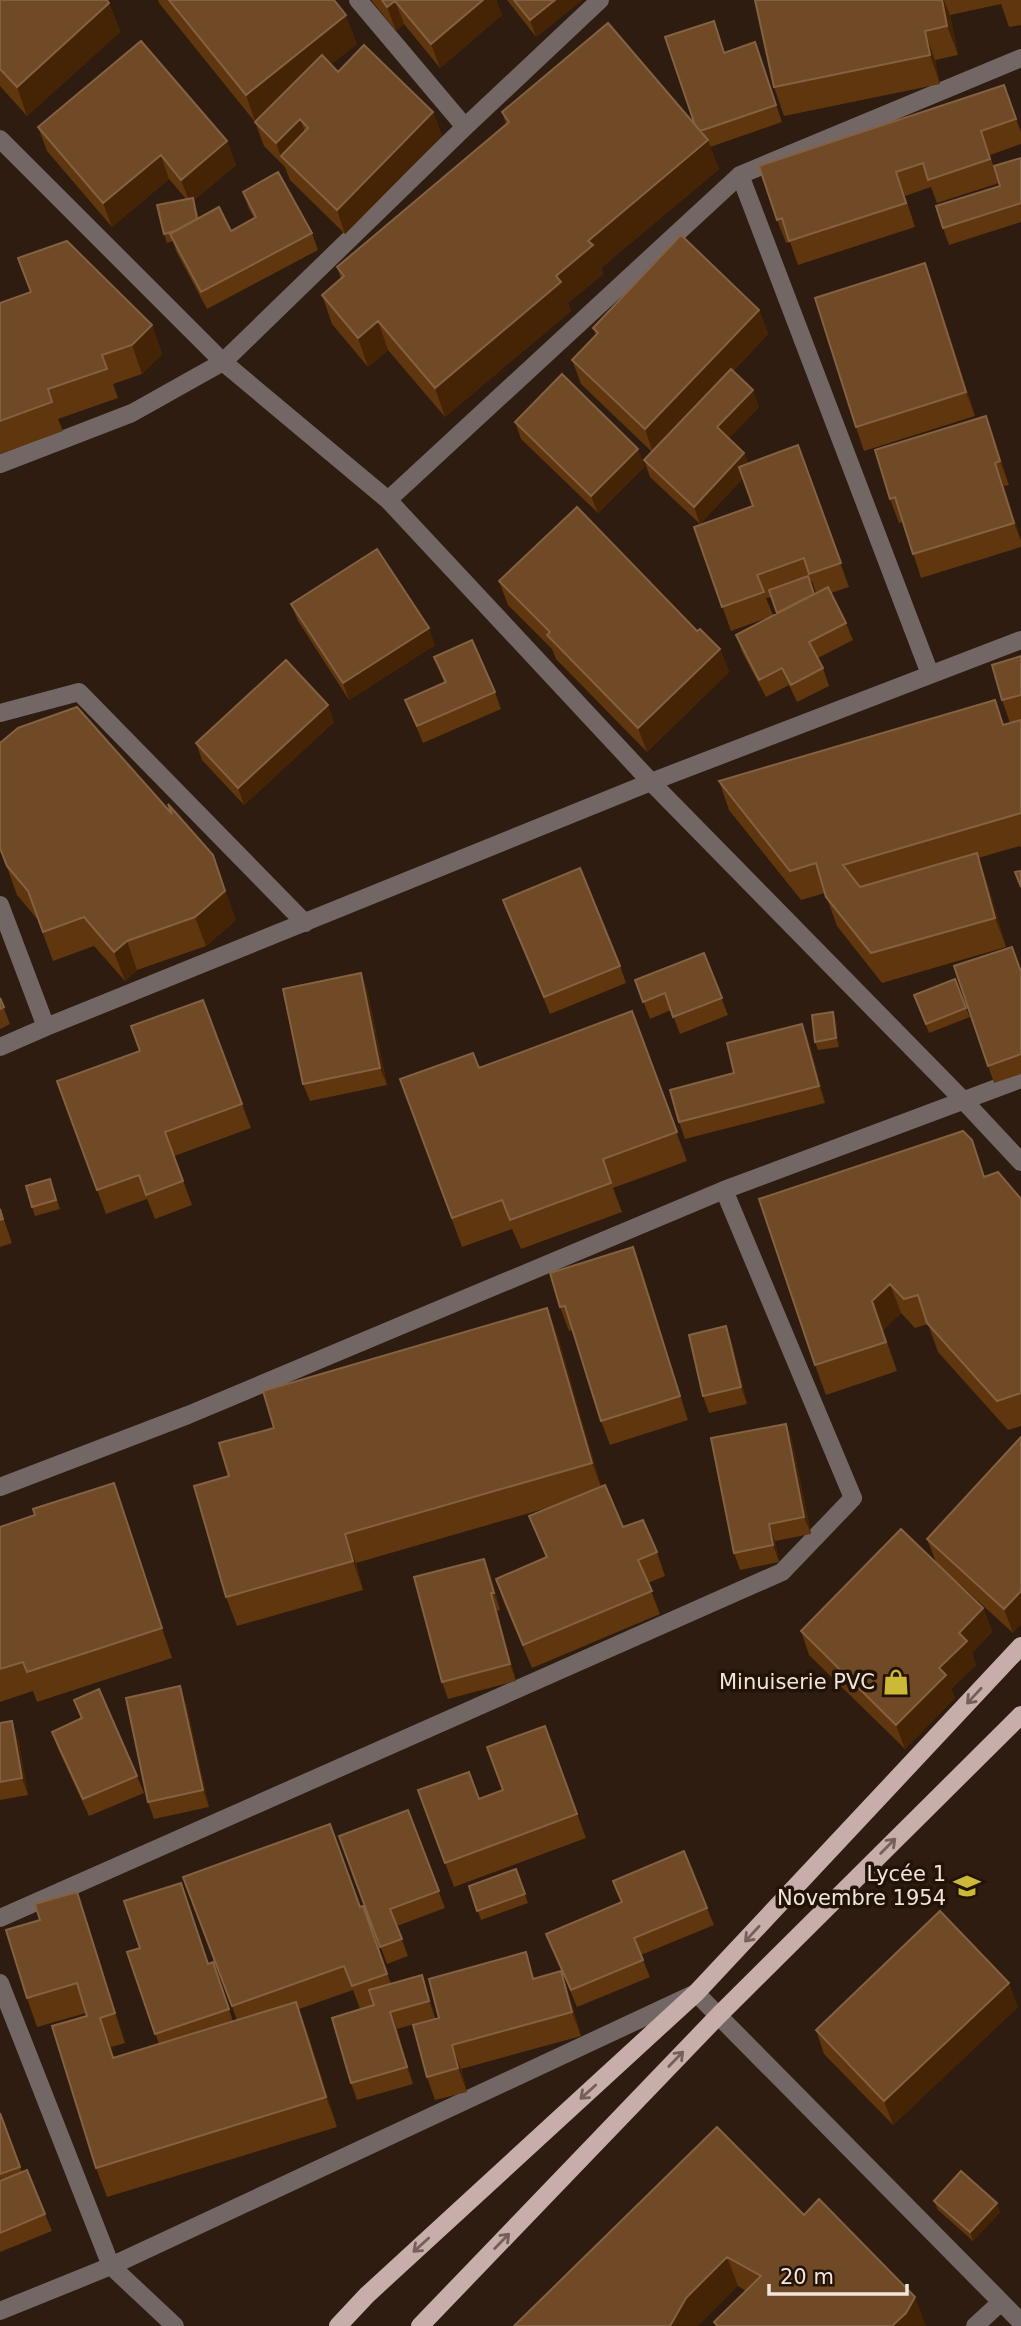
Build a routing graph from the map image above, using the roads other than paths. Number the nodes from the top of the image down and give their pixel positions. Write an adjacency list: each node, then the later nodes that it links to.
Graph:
1 (358, 0): 4 (street)
2 (600, 0): 4 (street)
3 (1021, 58): 6 (street)
4 (465, 127): 7 (street)
5 (0, 139): 7 (street)
6 (740, 175): 9 (street); 11 (street)
7 (223, 362): 8 (street); 9 (street)
8 (0, 464)
9 (388, 500): 13 (street)
10 (1021, 640): 11 (street)
11 (930, 674): 13 (street)
12 (0, 713): 15 (street)
13 (651, 782): 15 (street); 19 (street)
14 (0, 905): 16 (street)
15 (305, 923): 16 (street)
16 (46, 1027): 17 (street)
17 (0, 1047)
18 (1021, 1079): 19 (street)
19 (964, 1101): 20 (street); 21 (street)
20 (1021, 1163)
21 (723, 1190): 22 (street); 25 (street)
22 (0, 1487)
23 (1021, 1646): 27 (main road, one-way to 27)
24 (1021, 1715): 28 (main road, one-way to 24)
25 (0, 1918)
26 (0, 1983): 29 (street)
27 (696, 1993): 28 (street); 29 (street); 34 (main road, one-way to 34)
28 (718, 2015): 30 (street); 35 (main road, one-way to 28)
29 (111, 2266): 31 (street); 33 (street)
30 (1001, 2302): 32 (street); 36 (street)
31 (0, 2311)
32 (1021, 2322)
33 (174, 2326)
34 (338, 2326)
35 (421, 2326)
36 (975, 2326)

